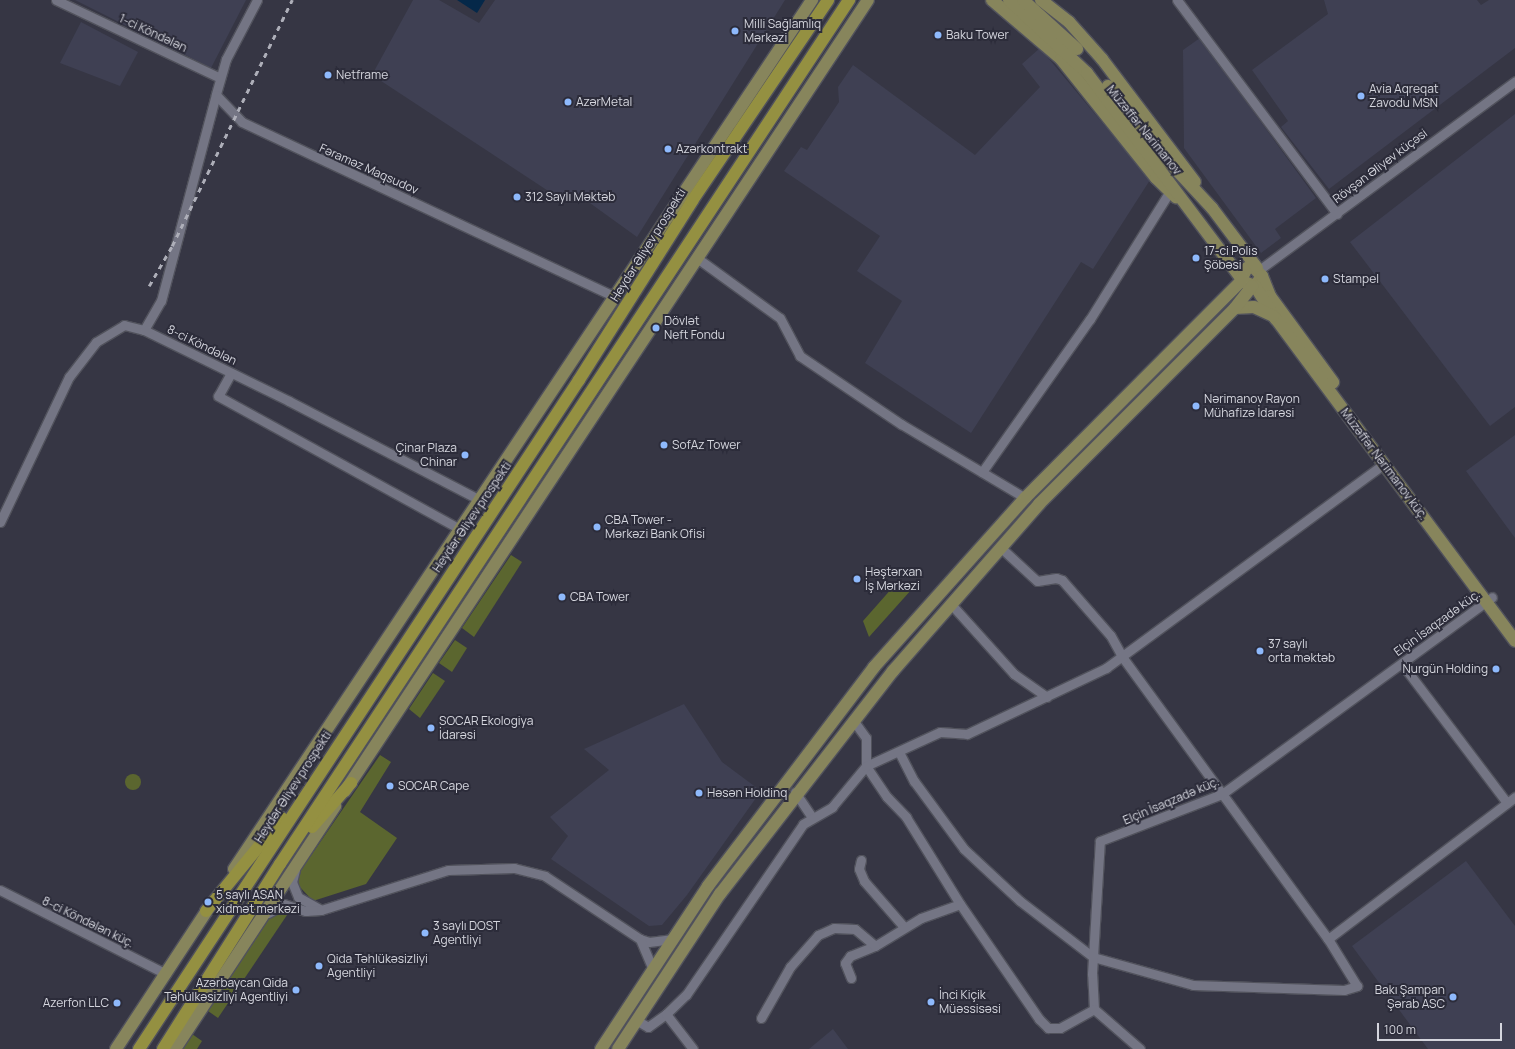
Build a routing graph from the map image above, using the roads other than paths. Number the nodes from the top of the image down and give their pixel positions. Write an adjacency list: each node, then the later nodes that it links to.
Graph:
1 (56, 0): 12 (street, 1-ci Köndələn)
2 (257, 0): 12 (street)
3 (812, 0): 22 (main road)
4 (828, 0): 46 (highway, Heydər Əliyev prospekti)
5 (849, 0): 55 (highway)
6 (868, 0): 19 (main road)
7 (992, 0): 15 (main road)
8 (1009, 0): 18 (main road)
9 (1022, 0): 16 (main road, Müzəffər Nərimanov)
10 (1041, 0): 16 (main road)
11 (1177, 0): 17 (street)
12 (218, 77): 14 (street)
13 (1515, 81): 17 (street, Rövşən Əliyev küçəsi)
14 (216, 95): 22 (street, Fəraməz Maqsudov); 25 (street)
15 (1170, 191): 18 (main road); 30 (street)
16 (1212, 208): 20 (main road, Müzəffər Nərimanov)
17 (1337, 214): 20 (street, Rövşən Əliyev küçəsi)
18 (1199, 218): 21 (main road, Müzəffər Nərimanov küç.)
19 (697, 258): 30 (street); 47 (main road)
20 (1259, 271): 21 (main road); 21 (main road); 36 (main road, Müzəffər Nərimanov)
21 (1248, 282): 23 (main road); 24 (main road, Müzəffər Nərimanov küç.); 27 (main road)
22 (616, 297): 32 (main road)
23 (1235, 308): 24 (main road); 28 (main road)
24 (1276, 319): 29 (main road, Müzəffər Nərimanov küç.)
25 (144, 330): 26 (street, 8-ci Köndələn); 33 (street, 8-ci Köndələn)
26 (231, 373): 32 (street, 8-ci Köndələn); 34 (street)
27 (1092, 428): 28 (main road); 31 (main road)
28 (1102, 438): 35 (main road)
29 (1384, 464): 36 (main road, Müzəffər Nərimanov küç.); 40 (street)
30 (982, 472): 31 (street)
31 (1025, 498): 56 (main road)
32 (480, 500): 34 (main road)
33 (0, 522)
34 (462, 530): 61 (main road)
35 (1000, 547): 37 (main road); 40 (street)
36 (1489, 600): 38 (main road); 39 (main road, Müzəffər Nərimanov küç.); 41 (street, Elçin İsaqzadə küç.)
37 (950, 603): 42 (street); 43 (main road)
38 (1515, 628)
39 (1515, 641)
40 (1123, 658): 42 (street); 49 (street)
41 (1402, 664): 49 (street, Elçin İsaqzadə küç.); 51 (street)
42 (1047, 697): 44 (street)
43 (853, 720): 45 (street); 48 (main road)
44 (899, 752): 45 (street); 68 (street)
45 (866, 766): 52 (street); 59 (street)
46 (319, 772): 61 (highway); 77 (highway, Heydər Əliyev prospekti)
47 (351, 783): 54 (main road); 55 (highway)
48 (795, 792): 52 (street); 58 (main road)
49 (1222, 794): 66 (street); 68 (street, Elçin İsaqzadə küç.)
50 (1515, 797): 51 (street)
51 (1507, 804): 66 (street)
52 (812, 817): 73 (street)
53 (861, 860): 63 (street)
54 (298, 862): 60 (street); 62 (main road)
55 (280, 864): 78 (highway)
56 (708, 886): 58 (main road); 65 (main road)
57 (0, 890): 70 (street, 8-ci Köndələn küç.)
58 (720, 894): 75 (main road)
59 (960, 904): 63 (street); 72 (street)
60 (321, 910): 62 (street); 64 (street)
61 (206, 911): 70 (main road)
62 (258, 922): 79 (main road)
63 (904, 927): 67 (street)
64 (640, 939): 65 (street); 69 (street)
65 (673, 939): 69 (main road)
66 (1328, 939): 68 (street)
67 (875, 946): 71 (street); 74 (street)
68 (1093, 957): 72 (street, Elçin İsaqzadə küç.)
69 (652, 967): 80 (main road)
70 (166, 974): 76 (main road)
71 (851, 978)
72 (1094, 1009): 83 (street)
73 (666, 1014): 75 (street); 82 (street)
74 (761, 1018)
75 (636, 1020): 81 (main road)
76 (116, 1049)
77 (139, 1049)
78 (162, 1049)
79 (175, 1049)
80 (601, 1049)
81 (618, 1049)
82 (693, 1049)
83 (1140, 1049)

